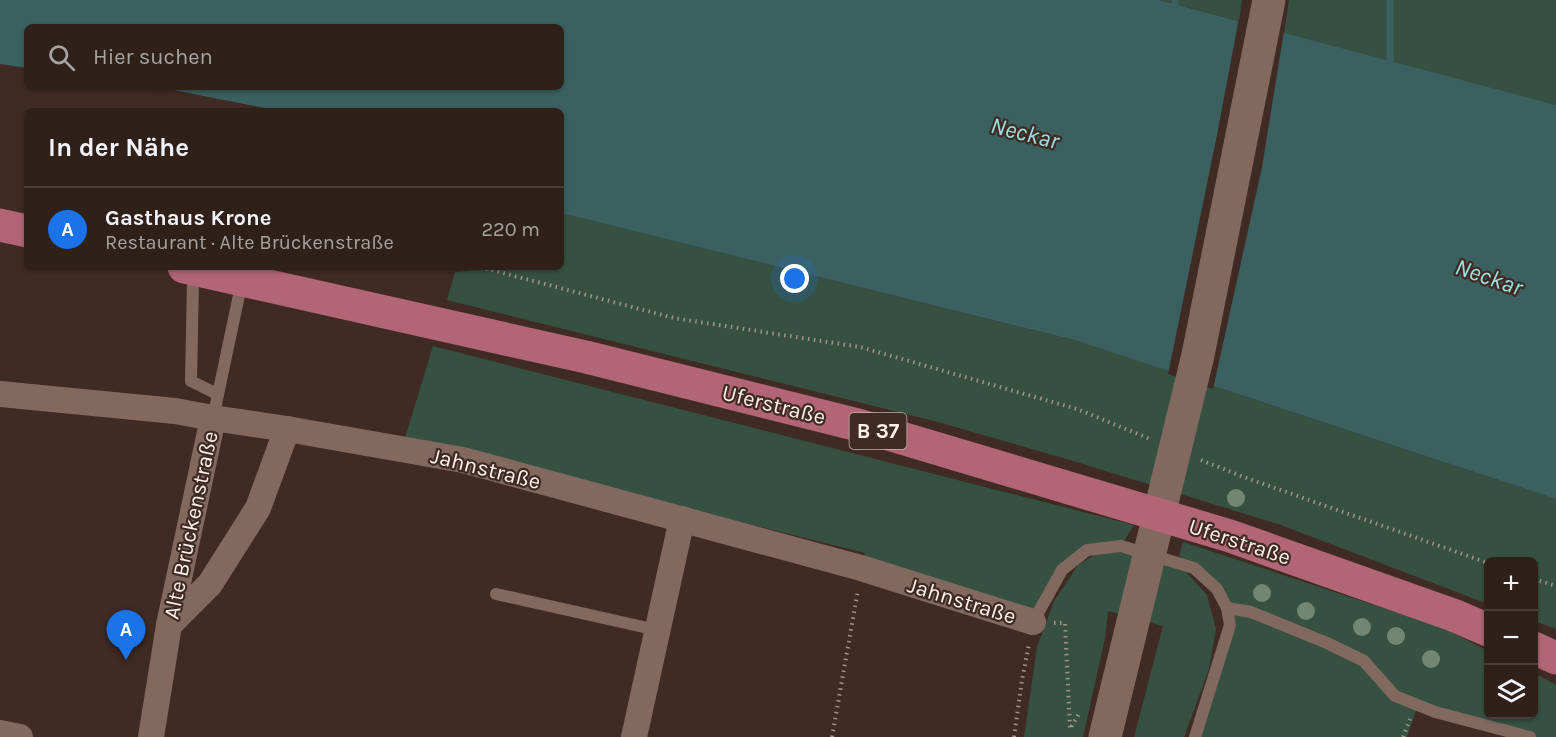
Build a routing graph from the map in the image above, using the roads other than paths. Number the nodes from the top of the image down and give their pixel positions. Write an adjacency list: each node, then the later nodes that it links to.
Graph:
1 (1269, 0): 23 (main road)
2 (0, 227): 3 (main road)
3 (24, 232)
4 (181, 270): 8 (lane)
5 (198, 270): 15 (main road, Uferstraße / B 37)
6 (244, 270): 8 (lane)
7 (0, 394): 8 (street, Alte Brückenstraße)
8 (215, 406): 9 (street, Jahnstraße); 14 (street, Alte Brückenstraße)
9 (287, 429): 10 (street, Jahnstraße); 14 (street)
10 (682, 519): 13 (street, Jahnstraße); 16 (street)
11 (496, 594): 16 (lane)
12 (1227, 608): 13 (lane); 24 (lane); 25 (lane)
13 (1033, 622)
14 (168, 625): 21 (street, Alte Brückenstraße)
15 (1484, 628)
16 (657, 630): 22 (street)
17 (1538, 650): 18 (main road)
18 (1556, 658)
19 (0, 733): 20 (street)
20 (20, 737)
21 (151, 737)
22 (634, 737)
23 (1105, 737)
24 (1195, 737)
25 (1530, 737)

